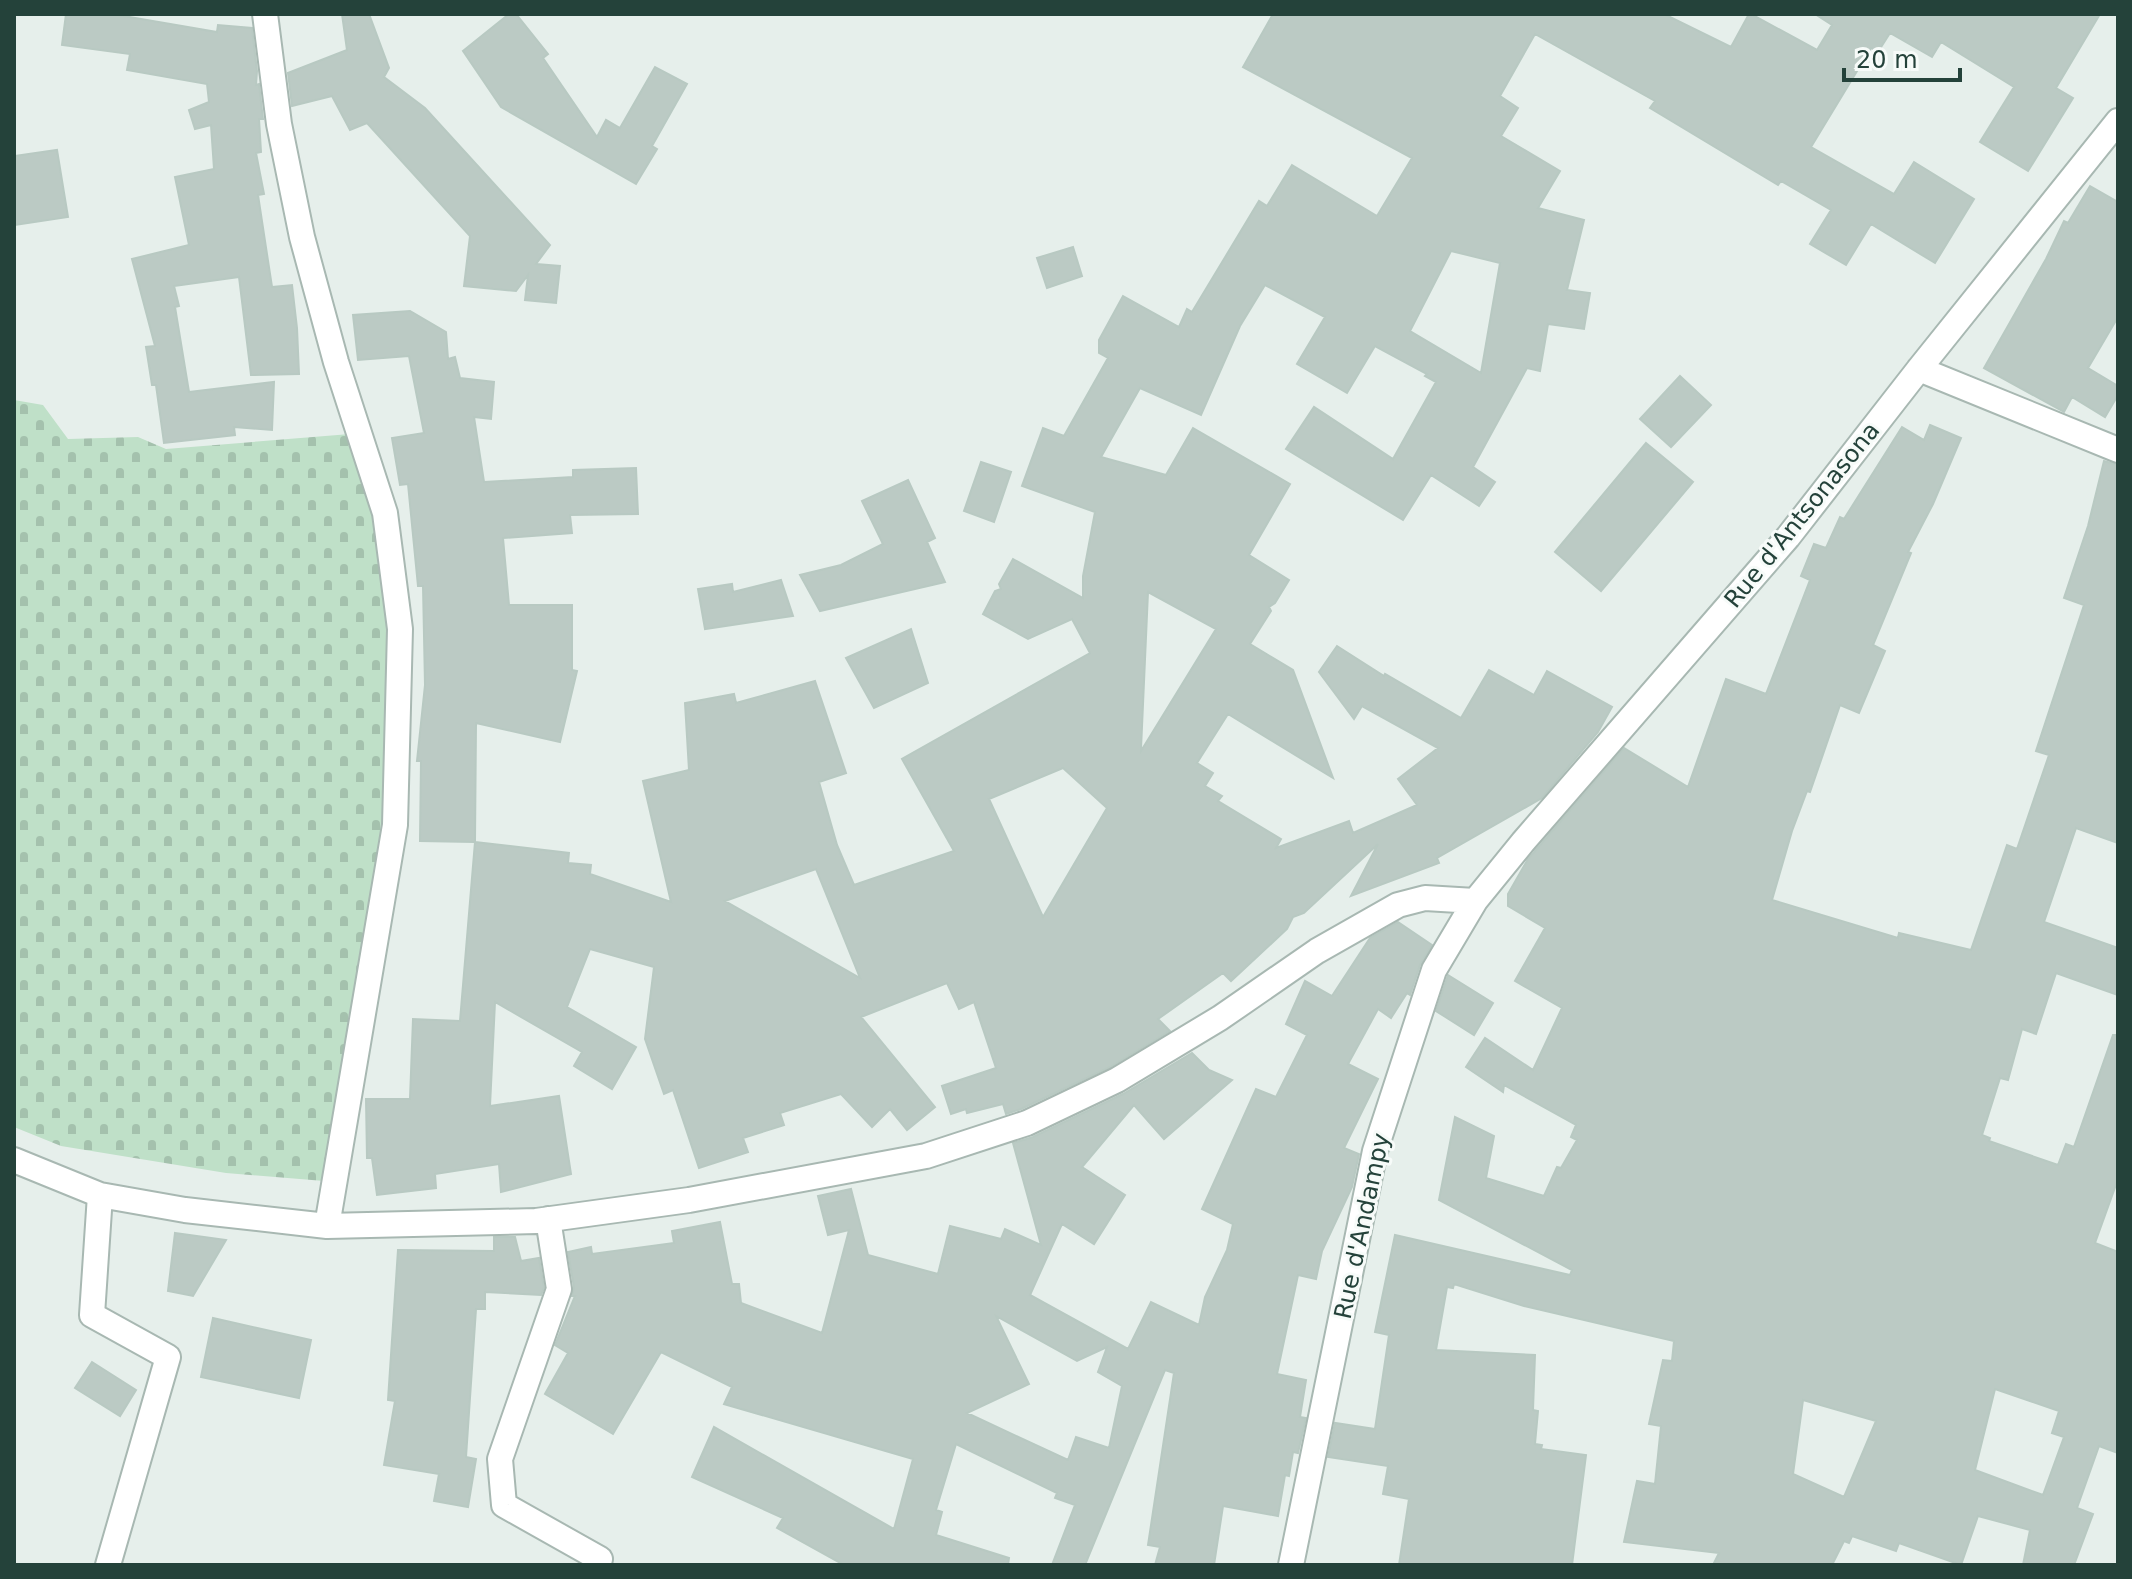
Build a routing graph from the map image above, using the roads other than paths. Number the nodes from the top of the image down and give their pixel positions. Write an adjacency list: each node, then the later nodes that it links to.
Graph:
1 (265, 14): 9 (street)
2 (2118, 121): 3 (street, Rue d'Antsonasona)
3 (1919, 369): 4 (street); 5 (street, Rue d'Antsonasona)
4 (2116, 445)
5 (1475, 901): 8 (street); 12 (street, Rue d'Andampy)
6 (14, 1160): 7 (street)
7 (100, 1195): 9 (street); 10 (street)
8 (548, 1219): 9 (street); 11 (street)
9 (327, 1226)
10 (108, 1565)
11 (598, 1565)
12 (1291, 1565)

